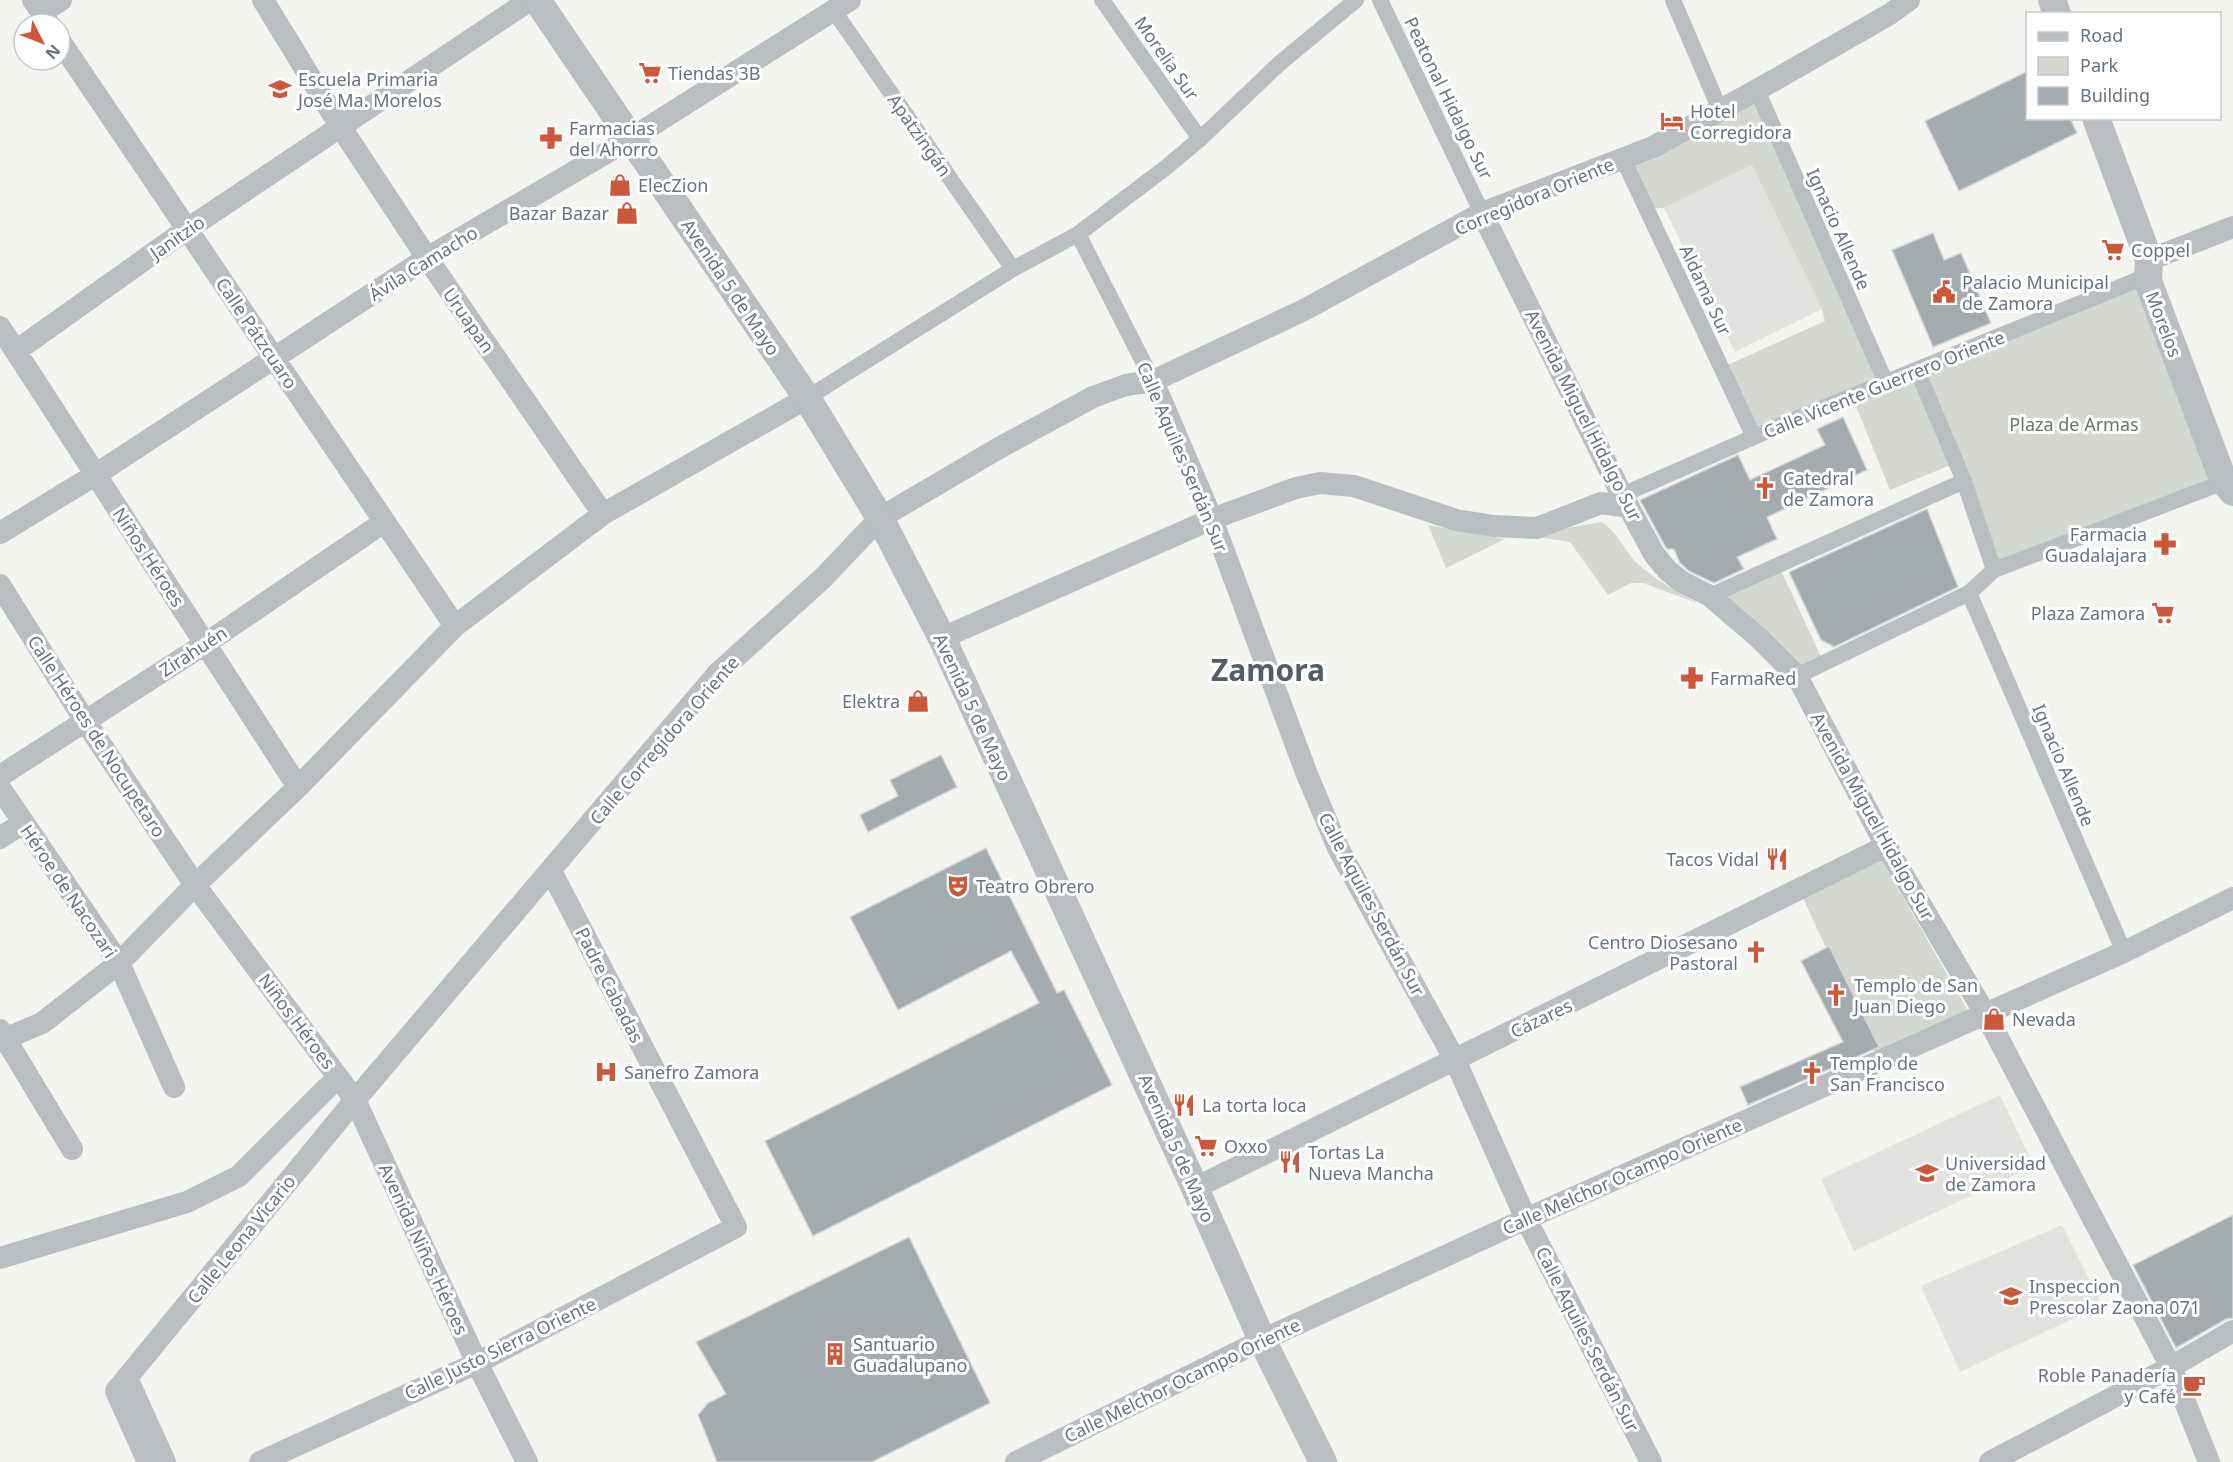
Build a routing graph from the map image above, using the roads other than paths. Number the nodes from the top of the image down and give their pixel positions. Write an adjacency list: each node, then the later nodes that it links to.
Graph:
1 (61, 0): 11 (street)
2 (263, 0): 16 (street, Uruapan)
3 (530, 0): 16 (street, Janitzio)
4 (537, 0): 17 (street, Avenida 5 de Mayo)
5 (1356, 0): 18 (street)
6 (1380, 0): 20 (street, Peatonal Hidalgo Sur)
7 (1673, 0): 14 (street)
8 (1909, 0): 13 (street, Corregidora Oriente)
9 (1107, 2): 18 (street, Morelia Sur)
10 (837, 4): 17 (street, Ávila Camacho); 26 (street, Apatzingán)
11 (41, 12)
12 (72, 59): 22 (street, Calle Pátzcuaro)
13 (1758, 90): 14 (street, Corregidora Oriente); 32 (street, Ignacio Allende)
14 (1720, 110): 19 (street, Corregidora Oriente)
15 (2097, 120): 25 (street, Morelos)
16 (340, 126): 22 (street, Janitzio); 24 (street, Uruapan)
17 (630, 139): 24 (street, Ávila Camacho); 33 (street, Avenida 5 de Mayo)
18 (1200, 139): 23 (street)
19 (1623, 159): 20 (street, Corregidora Oriente); 34 (street, Aldama Sur)
20 (1482, 213): 31 (street, Corregidora Oriente); 38 (street, Avenida Miguel Hidalgo Sur)
21 (2233, 227): 25 (street, Calle Vicente Guerrero Oriente)
22 (186, 230): 28 (street, Janitzio); 29 (street, Calle Pátzcuaro)
23 (1078, 234): 26 (street); 31 (street, Calle Aquiles Serdán Sur)
24 (427, 258): 29 (street, Ávila Camacho); 39 (street, Uruapan)
25 (2148, 268): 30 (street, Calle Vicente Guerrero Oriente); 37 (street, Morelos)
26 (1013, 269): 33 (street)
27 (0, 327): 28 (street, Niños Héroes)
28 (16, 351): 35 (street, Niños Héroes)
29 (275, 358): 35 (street, Ávila Camacho); 42 (street, Calle Pátzcuaro)
30 (1917, 370): 32 (street, Calle Vicente Guerrero Oriente); 36 (street)
31 (1153, 381): 40 (street, Calle Corregidora Oriente); 41 (street, Calle Aquiles Serdán Sur)
32 (1886, 382): 34 (street, Calle Vicente Guerrero Oriente)
33 (807, 398): 39 (street); 40 (street, Avenida 5 de Mayo)
34 (1754, 437): 38 (street, Calle Vicente Guerrero Oriente)
35 (95, 476): 43 (street, Ávila Camacho); 50 (street, Niños Héroes)
36 (1964, 481): 44 (street); 47 (street)
37 (2229, 487): 44 (street)
38 (1626, 501): 41 (street); 47 (street, Avenida Miguel Hidalgo Sur)
39 (603, 514): 48 (street)
40 (880, 518): 49 (street, Avenida 5 de Mayo); 59 (street, Calle Corregidora Oriente)
41 (1212, 519): 49 (street); 66 (street, Calle Aquiles Serdán Sur)
42 (384, 522): 48 (street, Calle Pátzcuaro); 50 (street, Zirahuén)
43 (0, 534)
44 (1994, 570): 46 (street)
45 (0, 585): 52 (street, Calle Héroes de Nocupetaro)
46 (1969, 593): 51 (street); 62 (street, Ignacio Allende)
47 (1710, 596): 51 (street, Avenida Miguel Hidalgo Sur)
48 (454, 626): 54 (street)
49 (942, 638): 71 (street, Avenida 5 de Mayo)
50 (206, 644): 52 (street, Zirahuén); 54 (street, Niños Héroes)
51 (1797, 676): 58 (street, Avenida Miguel Hidalgo Sur)
52 (85, 721): 53 (street, Zirahuén); 60 (street, Calle Héroes de Nocupetaro)
53 (0, 776)
54 (298, 787): 60 (street)
55 (0, 788): 56 (street, Héroe de Nacozari)
56 (23, 823): 57 (street); 63 (street, Héroe de Nacozari)
57 (0, 838)
58 (1886, 846): 64 (street, Avenida Miguel Hidalgo Sur); 66 (street, Cázares)
59 (551, 871): 69 (street, Calle Corregidora Oriente); 73 (street, Padre Cabadas)
60 (195, 885): 63 (street); 67 (street, Niños Héroes)
61 (2233, 898): 62 (street, Calle Melchor Ocampo Oriente)
62 (2124, 952): 64 (street, Calle Melchor Ocampo Oriente)
63 (119, 963): 65 (street); 68 (street, Héroe de Nacozari)
64 (1986, 1014): 72 (street, Calle Melchor Ocampo Oriente); 78 (street, Avenida Miguel Hidalgo Sur)
65 (1, 1037): 70 (street)
66 (1455, 1060): 71 (street, Cázares); 72 (street, Calle Aquiles Serdán Sur)
67 (338, 1077): 69 (street, Niños Héroes); 74 (street)
68 (174, 1087)
69 (355, 1100): 77 (street, Avenida Niños Héroes); 79 (street, Calle Leona Vicario)
70 (72, 1149)
71 (1195, 1188): 76 (street, Avenida 5 de Mayo)
72 (1526, 1219): 76 (street, Calle Melchor Ocampo Oriente); 86 (street, Calle Aquiles Serdán Sur)
73 (736, 1227): 77 (street, Calle Justo Sierra Oriente)
74 (0, 1258)
75 (2233, 1331): 78 (street)
76 (1262, 1340): 84 (street, Calle Melchor Ocampo Oriente); 85 (street, Avenida 5 de Mayo)
77 (477, 1364): 82 (street, Calle Justo Sierra Oriente); 83 (street, Avenida Niños Héroes)
78 (2171, 1367): 87 (street); 88 (street, Avenida Miguel Hidalgo Sur)
79 (127, 1378): 80 (street); 81 (street)
80 (148, 1462)
81 (165, 1462)
82 (260, 1462)
83 (527, 1462)
84 (1016, 1462)
85 (1323, 1462)
86 (1651, 1462)
87 (1990, 1462)
88 (2210, 1462)

